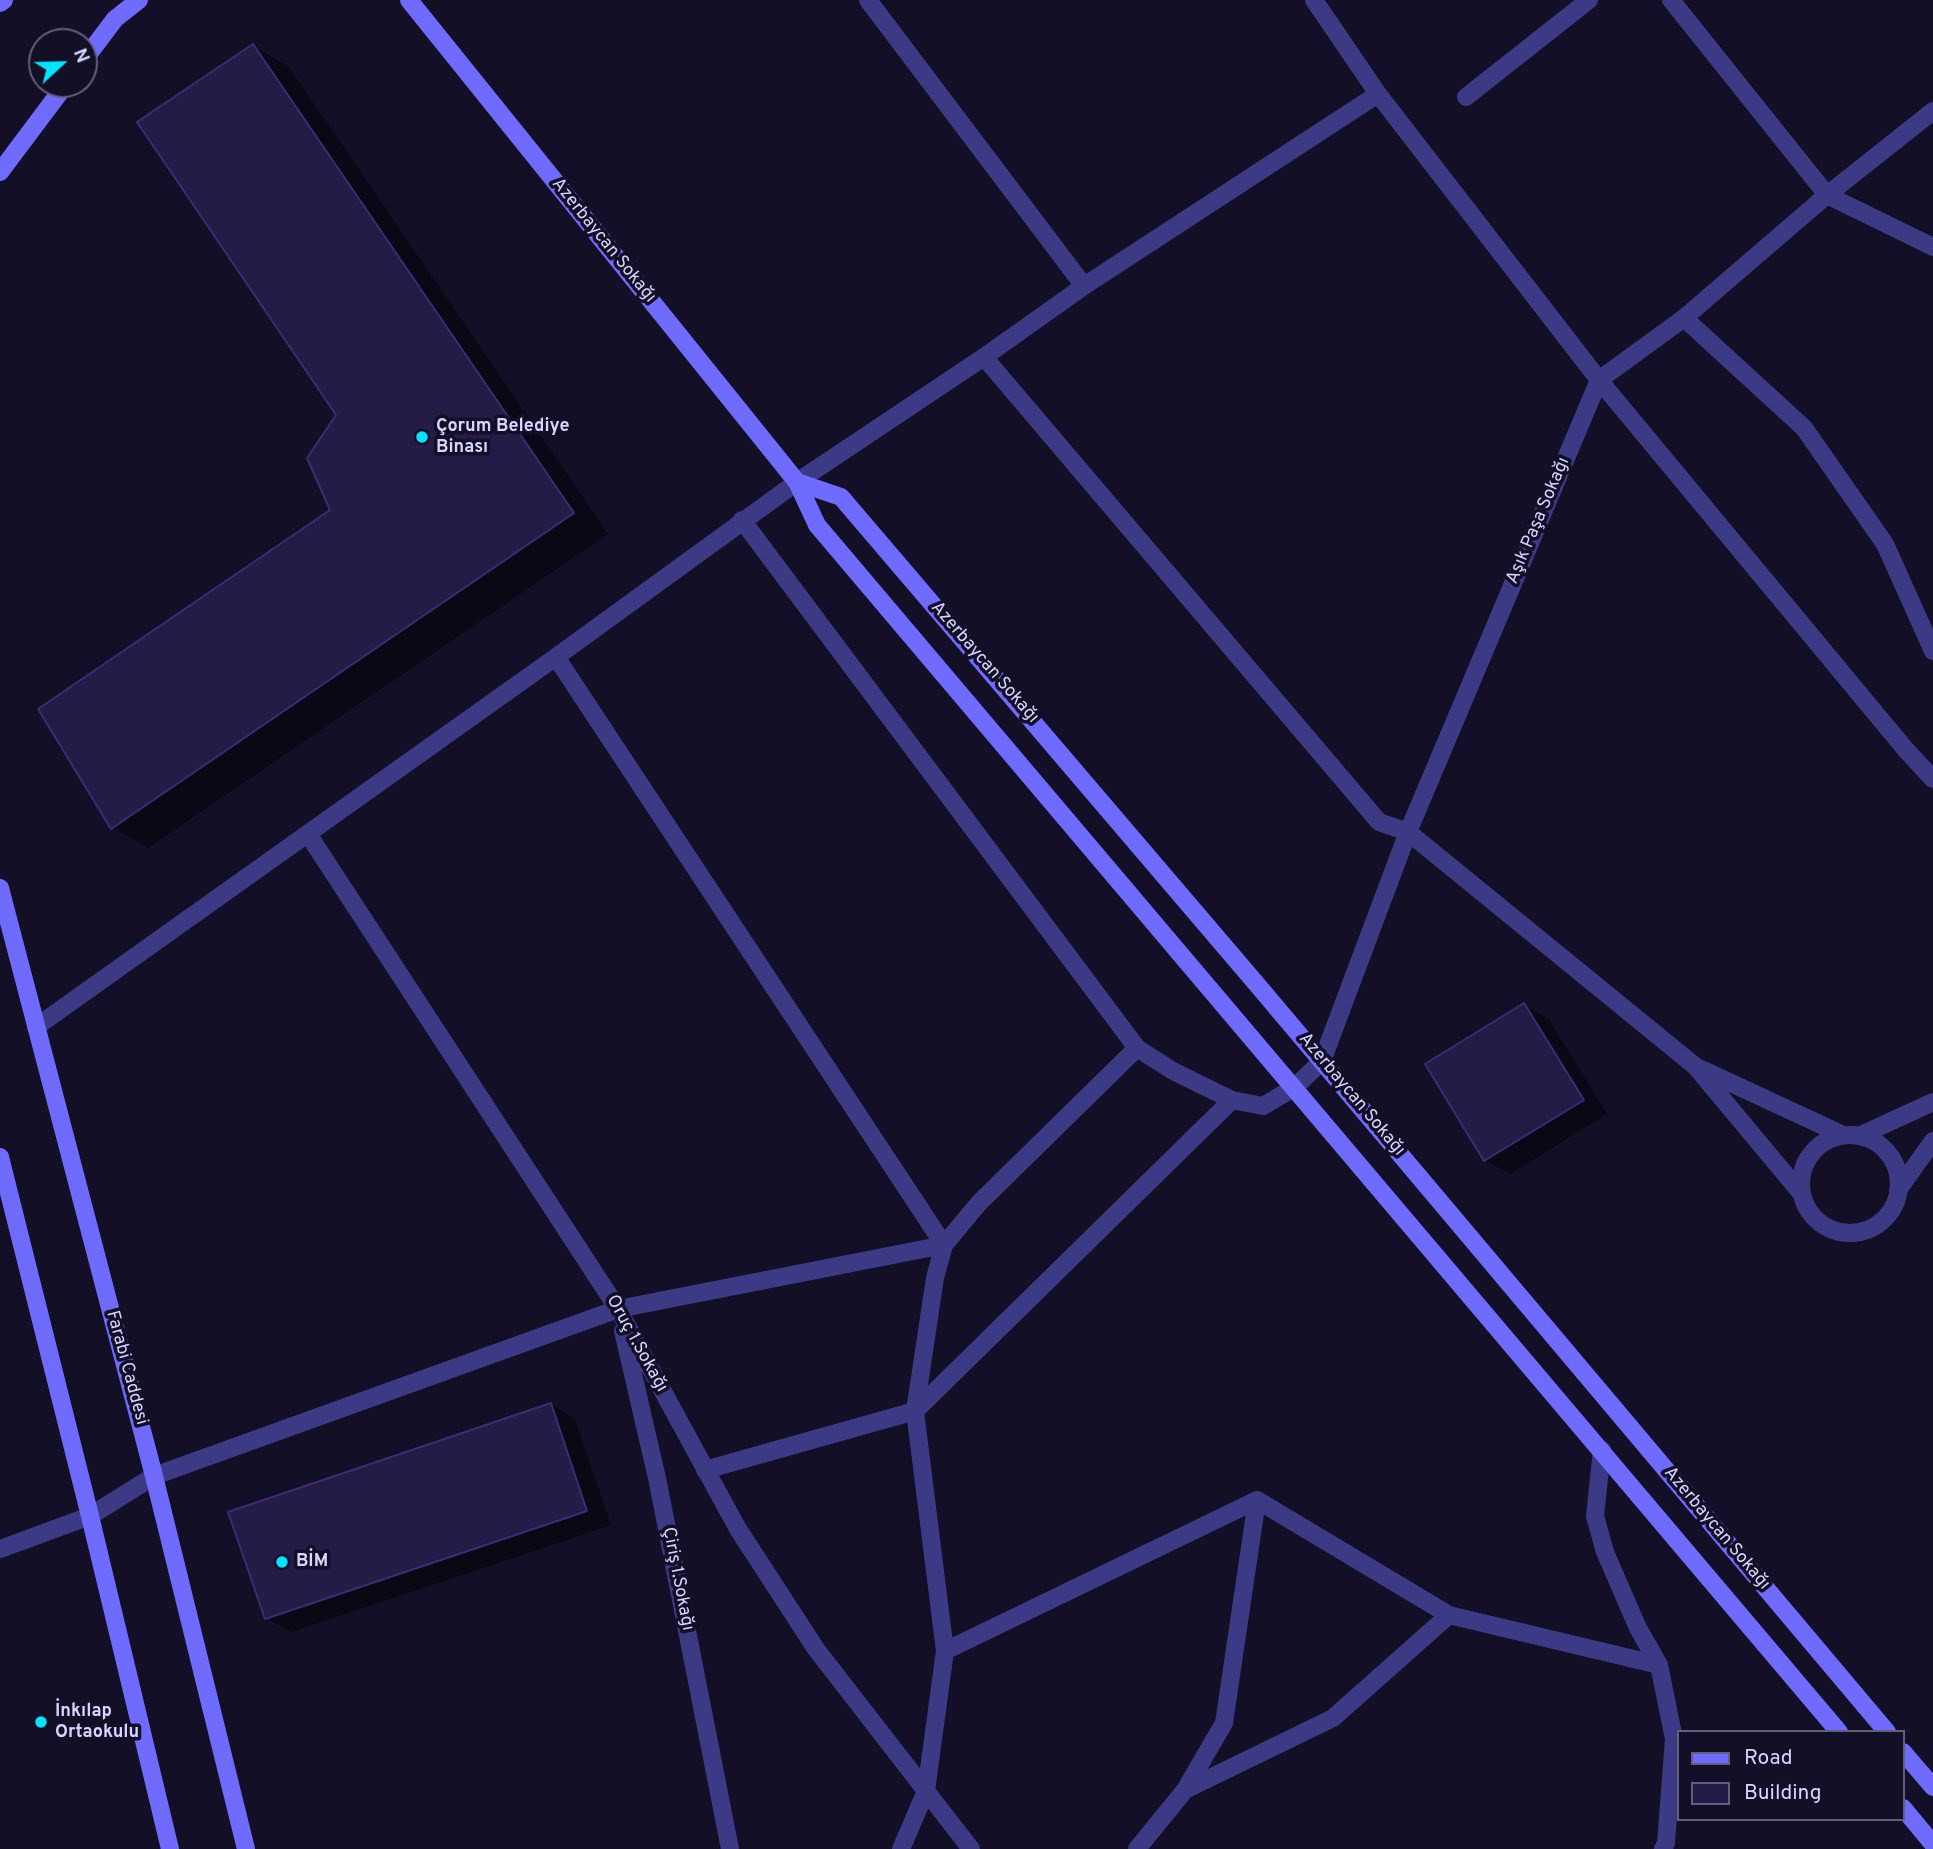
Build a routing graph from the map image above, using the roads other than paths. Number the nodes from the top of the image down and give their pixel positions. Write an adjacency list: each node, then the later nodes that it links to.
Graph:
1 (139, 0): 7 (street)
2 (409, 0): 19 (street, Azerbaycan Sokağı)
3 (868, 0): 15 (street)
4 (1314, 0): 8 (street)
5 (1590, 0): 9 (street)
6 (1671, 0): 13 (street)
7 (98, 41)
8 (1378, 94): 15 (street); 18 (street)
9 (1465, 97)
10 (56, 98): 12 (street)
11 (1933, 111): 13 (street)
12 (0, 172)
13 (1827, 195): 14 (street); 16 (street)
14 (1933, 247)
15 (1084, 286): 17 (street)
16 (1684, 318): 18 (street); 21 (street)
17 (984, 357): 19 (street); 24 (street)
18 (1599, 380): 23 (street); 24 (street, Aşık Paşa Sokağı)
19 (797, 482): 20 (street); 29 (street, Azerbaycan Sokağı); 31 (street, Azerbaycan Sokağı)
20 (742, 520): 22 (street); 28 (street)
21 (1933, 651)
22 (556, 657): 25 (street); 39 (street)
23 (1933, 779)
24 (1408, 832): 29 (street, Aşık Paşa Sokağı); 30 (street)
25 (308, 834): 27 (street); 40 (street, Oruç 1.Sokağı)
26 (0, 888): 27 (street, Farabi Caddesi)
27 (36, 1027): 44 (street, Farabi Caddesi)
28 (1137, 1048): 32 (street); 39 (street)
29 (1322, 1061): 31 (street); 52 (street, Azerbaycan Sokağı)
30 (1695, 1066): 34 (street); 38 (street)
31 (1295, 1087): 32 (street); 42 (street, Azerbaycan Sokağı)
32 (1232, 1100): 41 (street)
33 (1933, 1102): 34 (street)
34 (1851, 1136): 37 (street); 38 (street)
35 (1933, 1142): 37 (street)
36 (0, 1157): 46 (street)
37 (1898, 1190): 38 (street)
38 (1801, 1193)
39 (944, 1245): 40 (street); 41 (street)
40 (618, 1310): 43 (street, Oruç 1.Sokağı); 44 (street); 61 (street, Çiriş 1.Sokağı)
41 (915, 1411): 43 (street); 49 (street)
42 (1602, 1450): 50 (street); 51 (street, Azerbaycan Sokağı)
43 (705, 1469): 56 (street, Oruç 1.Sokağı)
44 (154, 1476): 46 (street); 60 (street, Farabi Caddesi)
45 (1257, 1500): 48 (street); 49 (street); 55 (street)
46 (90, 1516): 47 (street); 59 (street)
47 (0, 1549)
48 (1449, 1615): 50 (street); 55 (street)
49 (945, 1651): 56 (street)
50 (1659, 1665): 65 (street)
51 (1837, 1730)
52 (1884, 1730)
53 (1905, 1754): 54 (street)
54 (1933, 1787)
55 (1185, 1790): 64 (street)
56 (926, 1791): 62 (street); 63 (street, Oruç 1.Sokağı)
57 (1905, 1810): 58 (street)
58 (1933, 1844)
59 (170, 1849)
60 (246, 1849)
61 (730, 1849)
62 (901, 1849)
63 (971, 1849)
64 (1137, 1849)
65 (1663, 1849)

